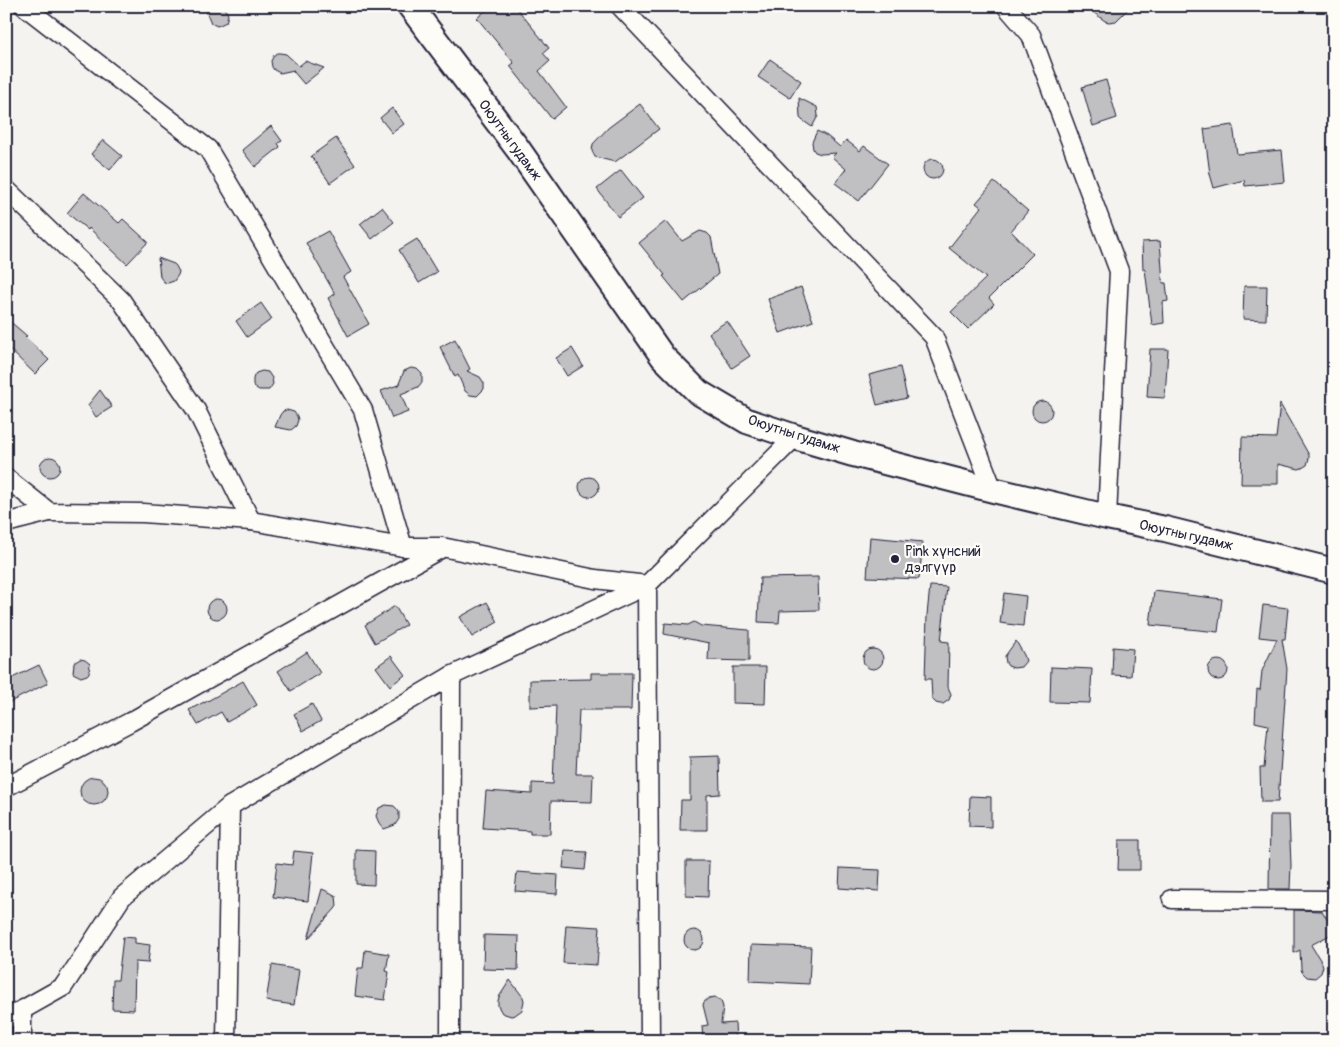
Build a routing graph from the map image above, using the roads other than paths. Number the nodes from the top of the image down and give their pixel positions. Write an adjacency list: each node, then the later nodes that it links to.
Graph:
1 (24, 6): 13 (street)
2 (410, 6): 6 (street, Оюутны гудамж)
3 (620, 6): 8 (street)
4 (1006, 6): 10 (street)
5 (6, 189): 11 (street)
6 (795, 437): 8 (street, Оюутны гудамж); 16 (street)
7 (6, 478): 9 (street)
8 (993, 490): 10 (street, Оюутны гудамж)
9 (49, 512): 11 (street); 12 (street)
10 (1107, 517): 15 (street, Оюутны гудамж)
11 (251, 522): 13 (street)
12 (6, 523)
13 (403, 547): 14 (street)
14 (442, 547): 16 (street); 18 (street)
15 (1334, 571)
16 (647, 585): 17 (street); 27 (street)
17 (452, 676): 19 (street); 26 (street)
18 (6, 787)
19 (230, 806): 22 (street); 25 (street)
20 (1172, 899): 21 (street)
21 (1334, 900)
22 (22, 1010): 23 (street); 24 (street)
23 (6, 1018)
24 (22, 1041)
25 (226, 1041)
26 (450, 1041)
27 (650, 1041)

